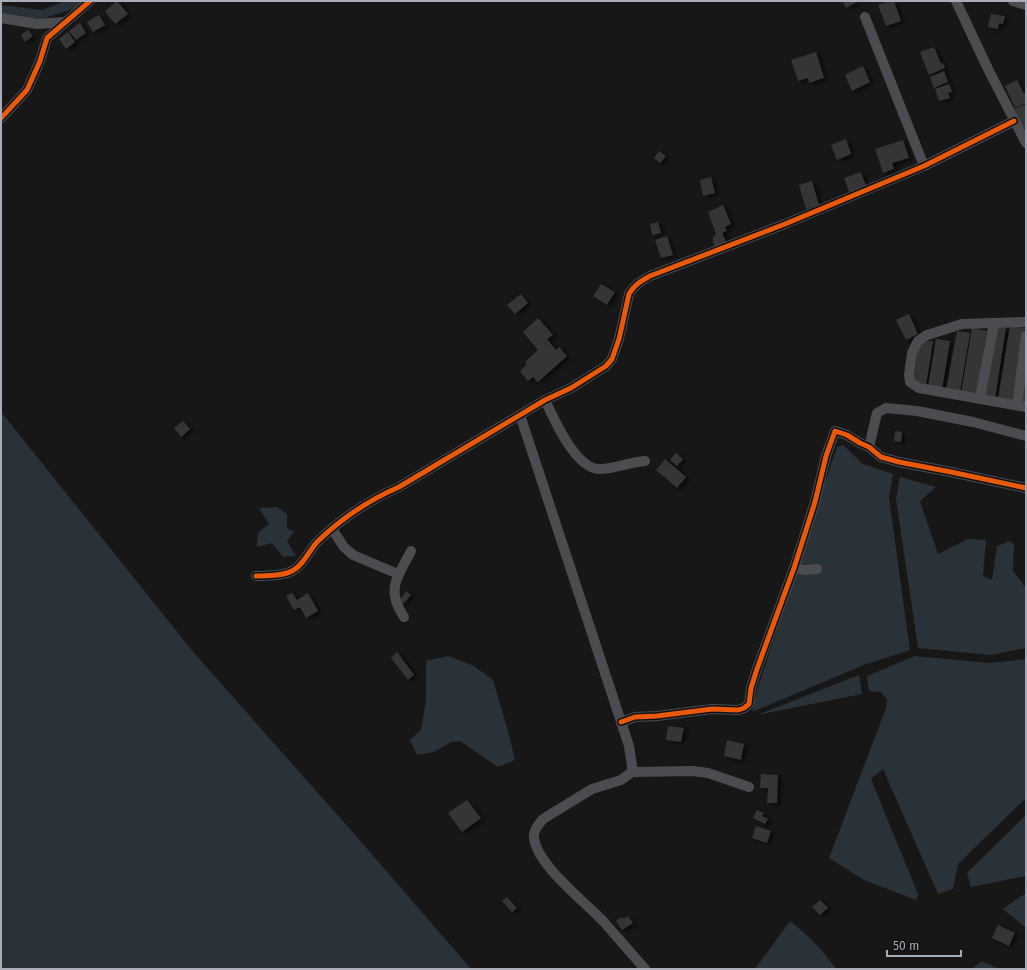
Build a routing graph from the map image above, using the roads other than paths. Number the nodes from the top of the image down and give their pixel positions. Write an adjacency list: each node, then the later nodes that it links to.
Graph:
1 (90, 1): 7 (street)
2 (956, 1): 9 (street)
3 (1013, 1): 4 (street)
4 (1026, 5)
5 (865, 17): 11 (street)
6 (1, 18): 7 (street)
7 (65, 22): 8 (street)
8 (1, 118)
9 (1014, 120): 10 (street); 11 (street)
10 (1026, 143)
11 (924, 166): 16 (street)
12 (1026, 322): 13 (street)
13 (994, 323): 15 (street); 15 (street)
14 (1026, 336): 17 (street)
15 (980, 398): 17 (street)
16 (545, 400): 18 (street); 21 (street)
17 (1021, 406)
18 (520, 415): 23 (street); 30 (street)
19 (1026, 436): 20 (street)
20 (869, 447): 22 (street); 25 (street)
21 (645, 461)
22 (1026, 488)
23 (332, 529): 27 (street); 28 (street)
24 (411, 551): 27 (street)
25 (794, 568): 26 (street); 30 (street)
26 (817, 569)
27 (398, 574): 29 (street)
28 (256, 576)
29 (404, 617)
30 (621, 722): 31 (street)
31 (632, 772): 32 (street); 33 (street)
32 (748, 787)
33 (645, 969)

